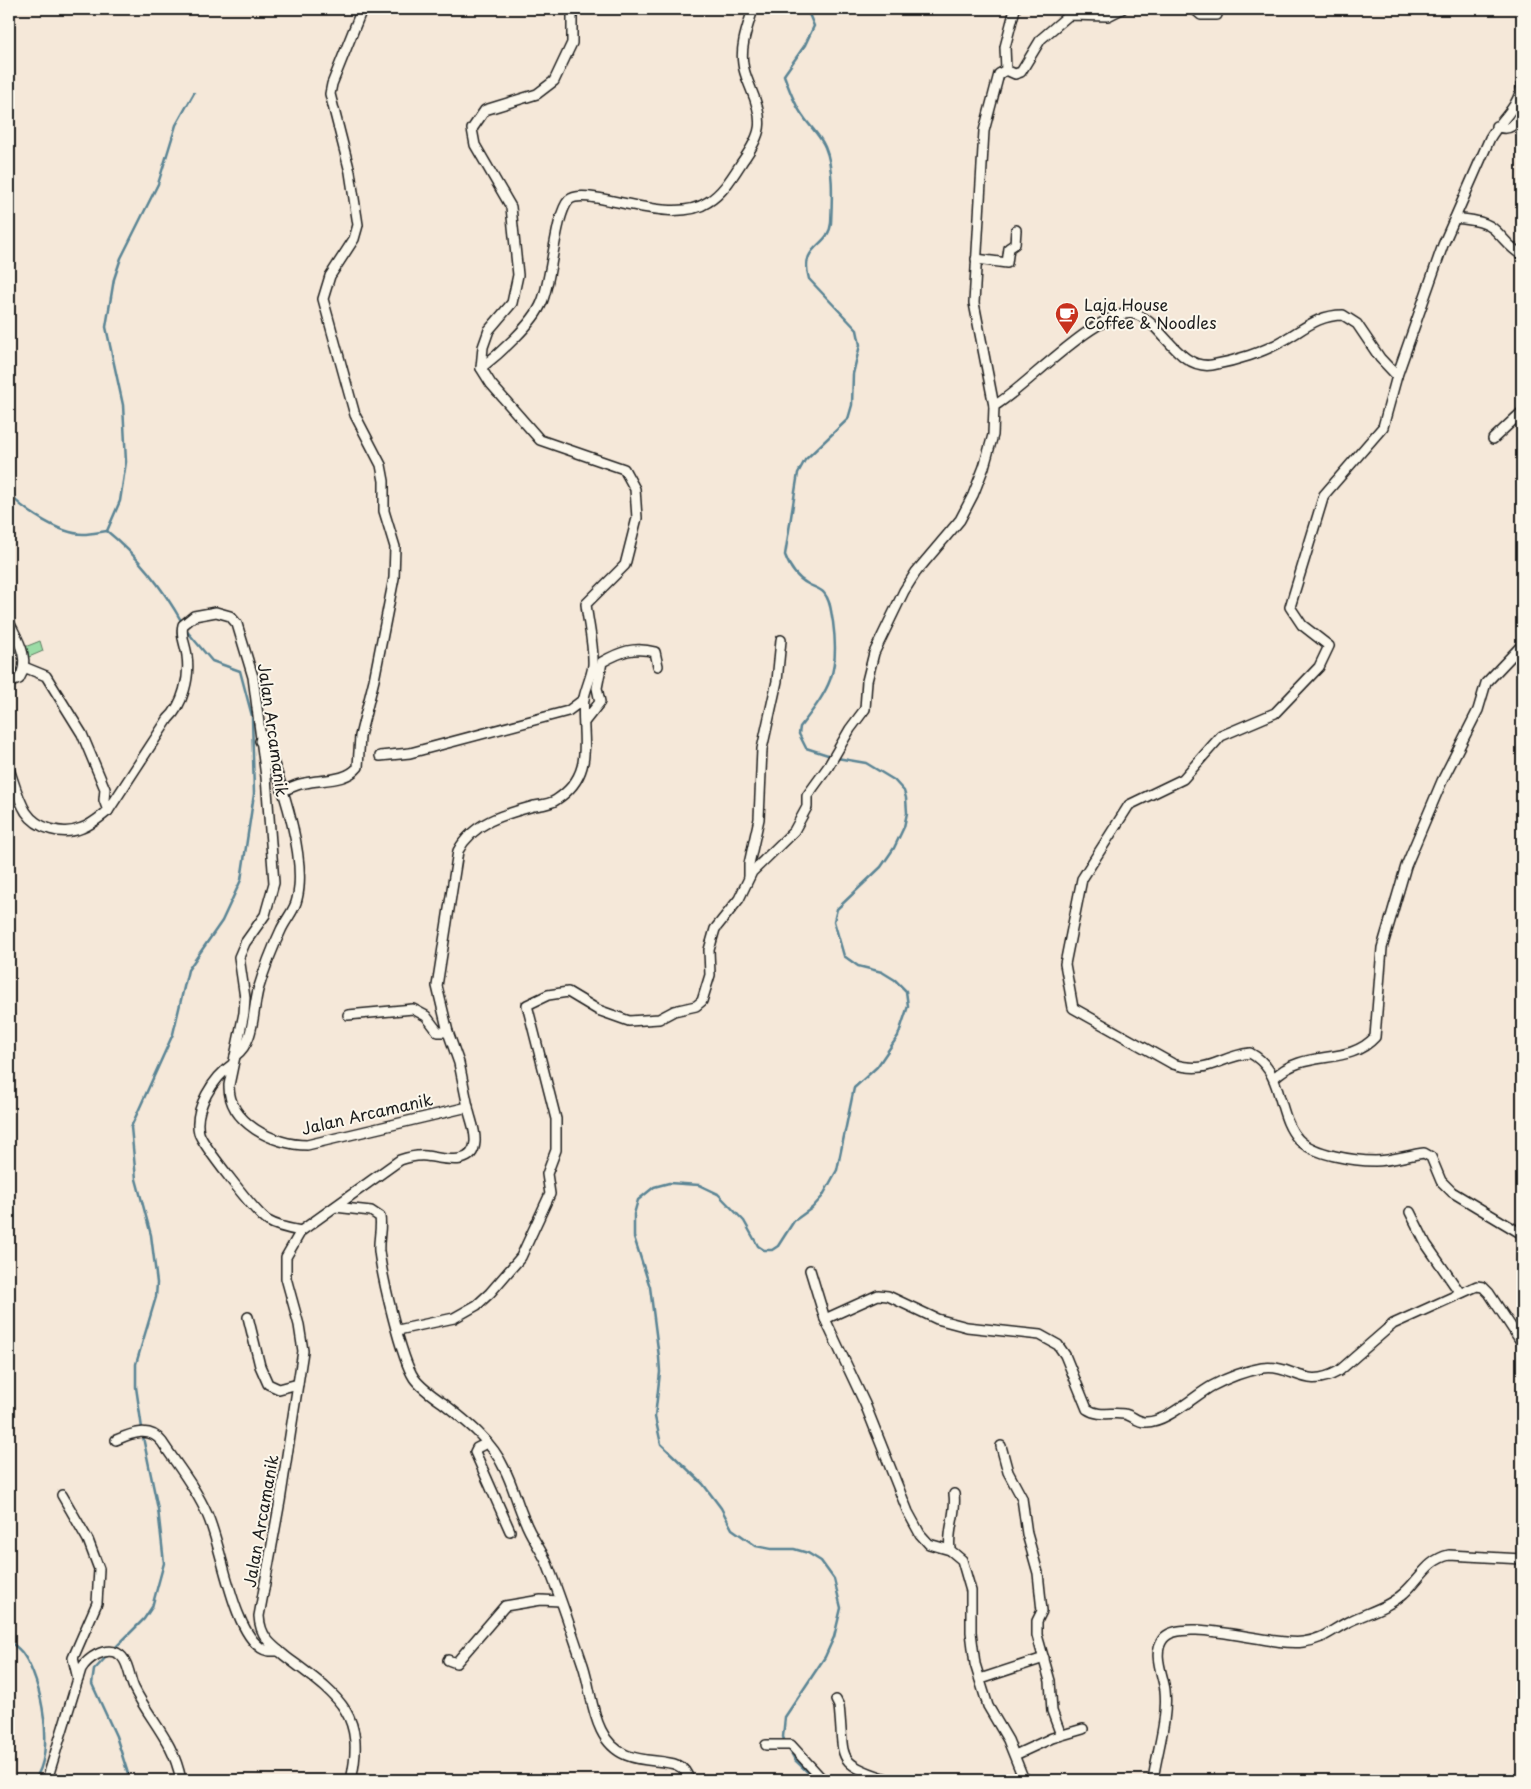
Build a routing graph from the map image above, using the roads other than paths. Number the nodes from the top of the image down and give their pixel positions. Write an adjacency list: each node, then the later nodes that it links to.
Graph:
1 (362, 9): 33 (street)
2 (572, 9): 17 (street)
3 (753, 9): 17 (street)
4 (1015, 9): 9 (street)
5 (1122, 9): 9 (street)
6 (1189, 9): 7 (street)
7 (1197, 11): 8 (street)
8 (1217, 16)
9 (1006, 70): 16 (street)
10 (1522, 82): 12 (street)
11 (1522, 110): 12 (street)
12 (1496, 126): 13 (street)
13 (1455, 218): 15 (street); 18 (street)
14 (1016, 230): 16 (street)
15 (1522, 255)
16 (976, 260): 19 (street)
17 (481, 368): 28 (street)
18 (1397, 376): 19 (street); 39 (street)
19 (994, 406): 35 (street)
20 (1522, 412): 21 (street)
21 (1494, 439)
22 (9, 622): 26 (street)
23 (781, 640): 35 (street)
24 (1522, 645): 39 (street)
25 (658, 666): 29 (street)
26 (24, 667): 27 (street); 34 (street)
27 (9, 683)
28 (584, 699): 29 (street); 31 (street)
29 (585, 721): 37 (street)
30 (260, 740): 33 (street); 34 (street, Jalan Arcamanik); 38 (street, Jalan Arcamanik)
31 (380, 756)
32 (9, 768): 34 (street, Jalan Arcamanik)
33 (282, 791): 38 (street)
34 (108, 811)
35 (749, 882): 49 (street)
36 (348, 1015): 37 (street)
37 (448, 1032): 40 (street)
38 (234, 1060): 40 (street, Jalan Arcamanik); 43 (street)
39 (1274, 1078): 44 (street)
40 (468, 1107): 41 (street, Jalan Arcamanik)
41 (335, 1208): 43 (street, Jalan Arcamanik); 49 (street)
42 (1410, 1212): 46 (street)
43 (301, 1232): 51 (street, Jalan Arcamanik)
44 (1522, 1234)
45 (810, 1270): 48 (street)
46 (1460, 1293): 48 (street); 50 (street)
47 (248, 1316): 51 (street)
48 (825, 1319): 58 (street)
49 (398, 1330): 53 (street)
50 (1522, 1343)
51 (298, 1384): 61 (street, Jalan Arcamanik)
52 (116, 1440): 61 (street)
53 (488, 1442): 57 (street); 60 (street)
54 (1001, 1446): 62 (street)
55 (954, 1494): 58 (street)
56 (62, 1495): 64 (street)
57 (510, 1532)
58 (950, 1550): 65 (street)
59 (1522, 1559): 78 (street)
60 (560, 1601): 63 (street); 74 (street)
61 (279, 1651): 73 (street, Jalan Arcamanik)
62 (1044, 1658): 65 (street); 68 (street)
63 (448, 1660)
64 (78, 1679): 71 (street); 72 (street)
65 (980, 1679): 70 (street)
66 (836, 1700): 76 (street)
67 (1083, 1729): 68 (street)
68 (1061, 1735): 70 (street)
69 (766, 1744): 75 (street)
70 (1015, 1754): 77 (street)
71 (47, 1780)
72 (181, 1780)
73 (351, 1780)
74 (689, 1780)
75 (823, 1780)
76 (890, 1780)
77 (1024, 1780)
78 (1153, 1780)

